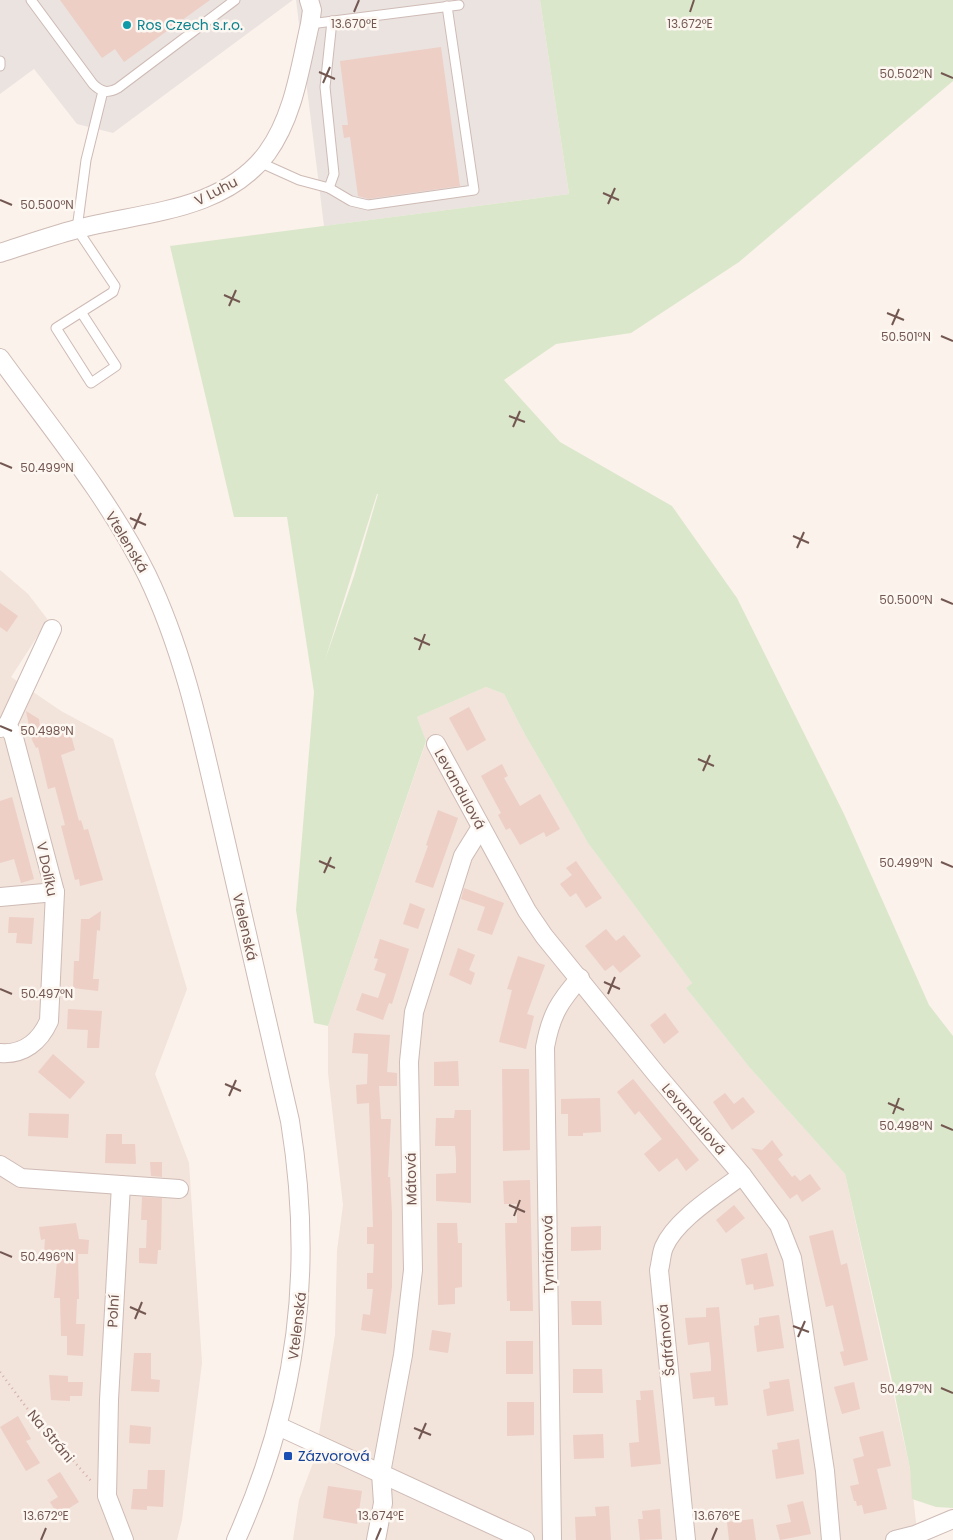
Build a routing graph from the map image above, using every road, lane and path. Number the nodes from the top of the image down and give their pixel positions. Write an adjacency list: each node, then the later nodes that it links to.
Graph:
1 (31, 0): 10 (lane)
2 (235, 0): 10 (lane)
3 (309, 0): 7 (street, V Luhu)
4 (459, 5): 5 (lane)
5 (447, 6): 6 (lane); 12 (lane)
6 (332, 21): 7 (lane); 12 (lane)
7 (310, 24): 11 (street, V Luhu)
8 (0, 61): 9 (lane)
9 (0, 66)
10 (103, 91): 13 (lane)
11 (259, 162): 12 (lane); 13 (street, V Luhu)
12 (329, 188)
13 (77, 229): 14 (street, V Luhu); 15 (lane)
14 (0, 253)
15 (81, 312): 15 (lane)
16 (0, 358): 30 (street, Vtelenská)
17 (52, 630): 18 (street)
18 (3, 727): 21 (street, V Dolíku)
19 (436, 744): 20 (street, Levandulová)
20 (481, 827): 23 (street, Levandulová); 31 (street, Mátová)
21 (55, 892): 22 (street); 24 (street, V Dolíku)
22 (0, 897)
23 (580, 978): 26 (street, Levandulová); 38 (street, Tymiánová)
24 (0, 1053)
25 (0, 1164): 27 (street)
26 (742, 1175): 39 (street, Šafránová); 40 (street, Levandulová)
27 (121, 1185): 28 (street); 32 (street, Polní)
28 (179, 1189)
29 (0, 1372): 32 (path, Na Stráni)
30 (278, 1426): 31 (street); 35 (street, Vtelenská)
31 (381, 1473): 36 (street, Mátová); 37 (street)
32 (107, 1496): 34 (street)
33 (953, 1519): 41 (street)
34 (124, 1540)
35 (236, 1540)
36 (376, 1540)
37 (525, 1540)
38 (552, 1540)
39 (686, 1540)
40 (832, 1540)
41 (895, 1540)

